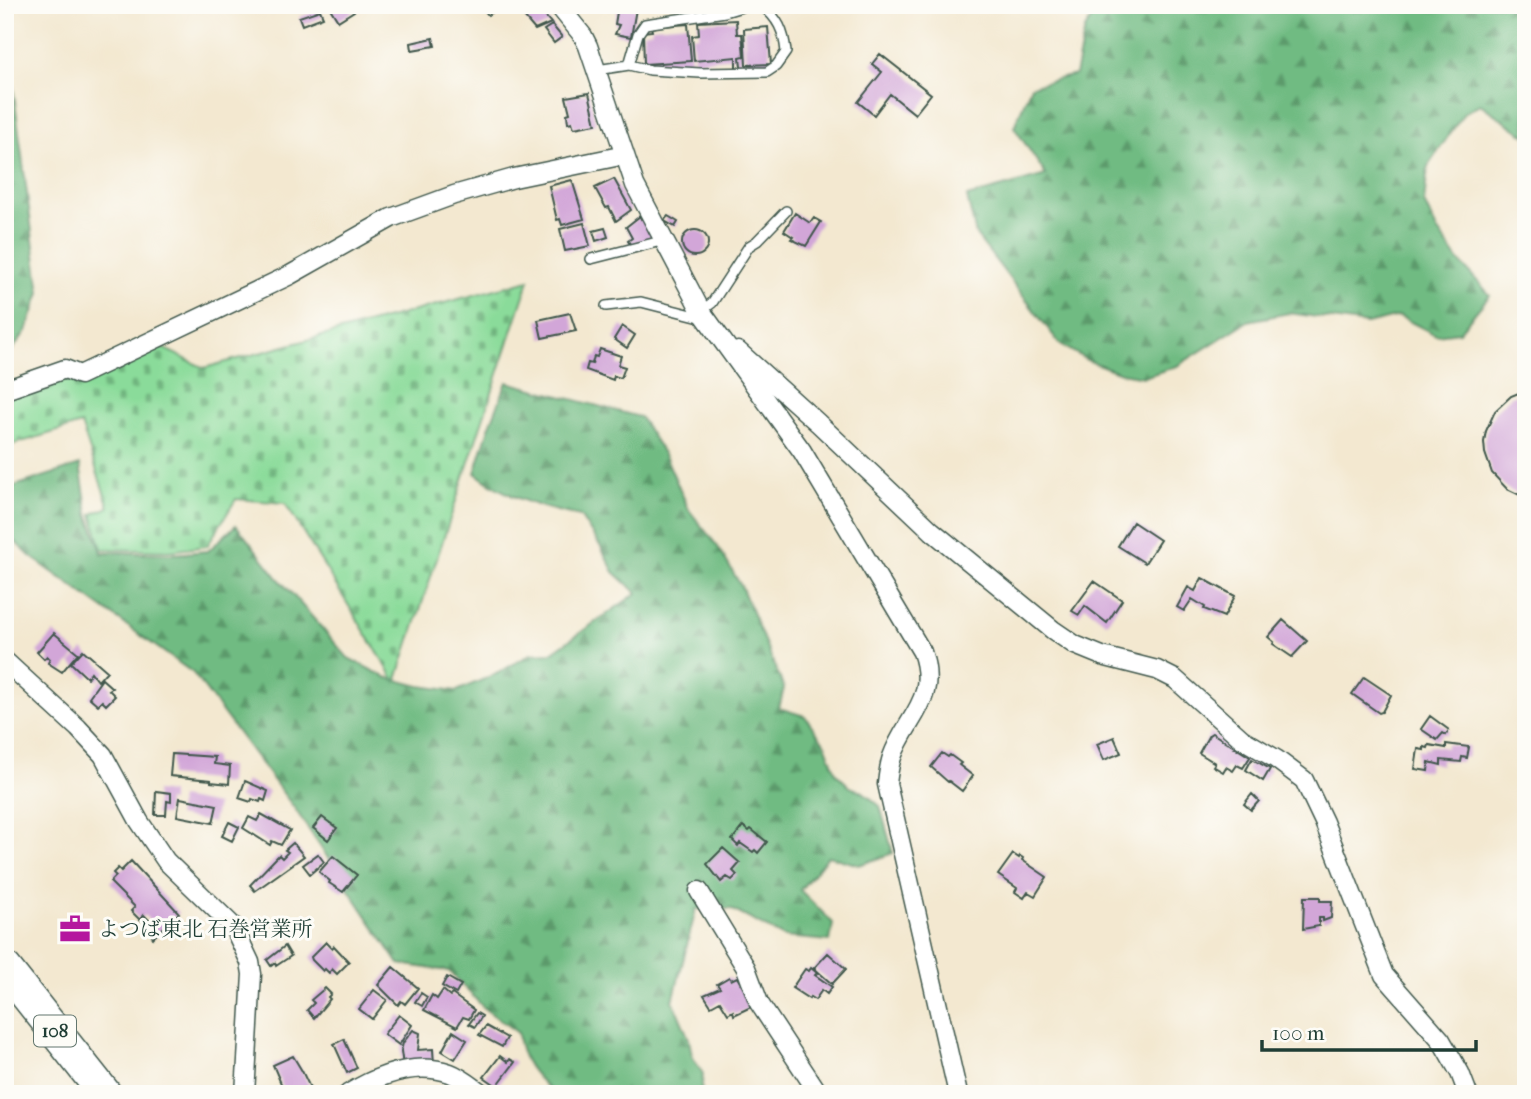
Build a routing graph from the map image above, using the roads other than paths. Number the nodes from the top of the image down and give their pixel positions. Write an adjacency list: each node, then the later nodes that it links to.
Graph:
1 (558, 5): 5 (street)
2 (748, 5): 4 (lane)
3 (761, 5): 4 (lane)
4 (629, 65): 5 (lane)
5 (597, 70): 6 (street)
6 (625, 155): 8 (street); 13 (street)
7 (786, 211): 11 (lane)
8 (665, 240): 9 (lane); 11 (street)
9 (591, 259)
10 (606, 306): 11 (lane)
11 (704, 315): 12 (street)
12 (719, 335): 22 (street); 23 (street)
13 (5, 390)
14 (5, 661): 18 (street)
15 (699, 891): 21 (street)
16 (5, 968): 17 (highway, 108)
17 (105, 1094)
18 (245, 1094)
19 (348, 1094): 20 (street)
20 (483, 1094)
21 (819, 1094)
22 (958, 1094)
23 (1468, 1094)

